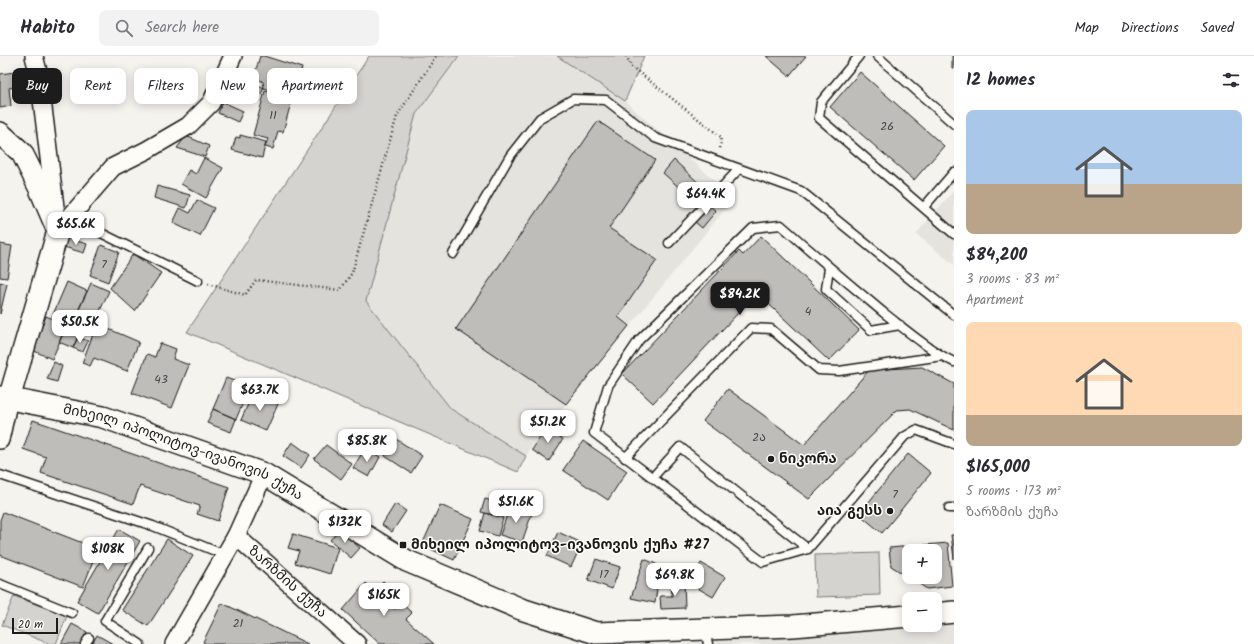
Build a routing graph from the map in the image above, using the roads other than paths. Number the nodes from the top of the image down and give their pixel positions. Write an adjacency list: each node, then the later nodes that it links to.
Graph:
1 (34, 56): 10 (street)
2 (234, 56): 10 (street)
3 (859, 56): 9 (lane)
4 (877, 56): 5 (lane)
5 (954, 124)
6 (0, 133): 10 (street)
7 (739, 168): 12 (lane); 13 (lane); 16 (lane)
8 (954, 172): 9 (lane)
9 (924, 208): 11 (lane)
10 (58, 231): 15 (lane); 20 (street)
11 (954, 234)
12 (669, 243)
13 (453, 254)
14 (829, 268): 17 (lane); 17 (lane); 23 (lane)
15 (198, 281)
16 (954, 315)
17 (900, 325): 18 (lane)
18 (942, 356): 19 (lane); 23 (lane)
19 (954, 362)
20 (5, 398): 21 (street); 24 (street, მიხეილ იპოლიტოვ-ივანოვის ქუჩა)
21 (0, 440)
22 (954, 444): 29 (lane)
23 (626, 458): 26 (lane)
24 (264, 474): 27 (street); 37 (street, მიხეილ იპოლიტოვ-ივანოვის ქუჩა)
25 (0, 475): 30 (lane)
26 (652, 478): 29 (lane); 29 (lane)
27 (236, 536): 30 (street); 40 (street, ზარზმის ქუჩა)
28 (148, 548): 39 (lane)
29 (808, 549)
30 (225, 555): 38 (street)
31 (0, 584): 33 (lane)
32 (954, 612): 34 (street)
33 (72, 613)
34 (942, 613)
35 (902, 617): 36 (street, მიხეილ იპოლიტოვ-ივანოვის ქუჩა)
36 (706, 637): 37 (street, მიხეილ იპოლიტოვ-ივანოვის ქუჩა)
37 (598, 639)
38 (181, 641)
39 (140, 644)
40 (357, 644)

